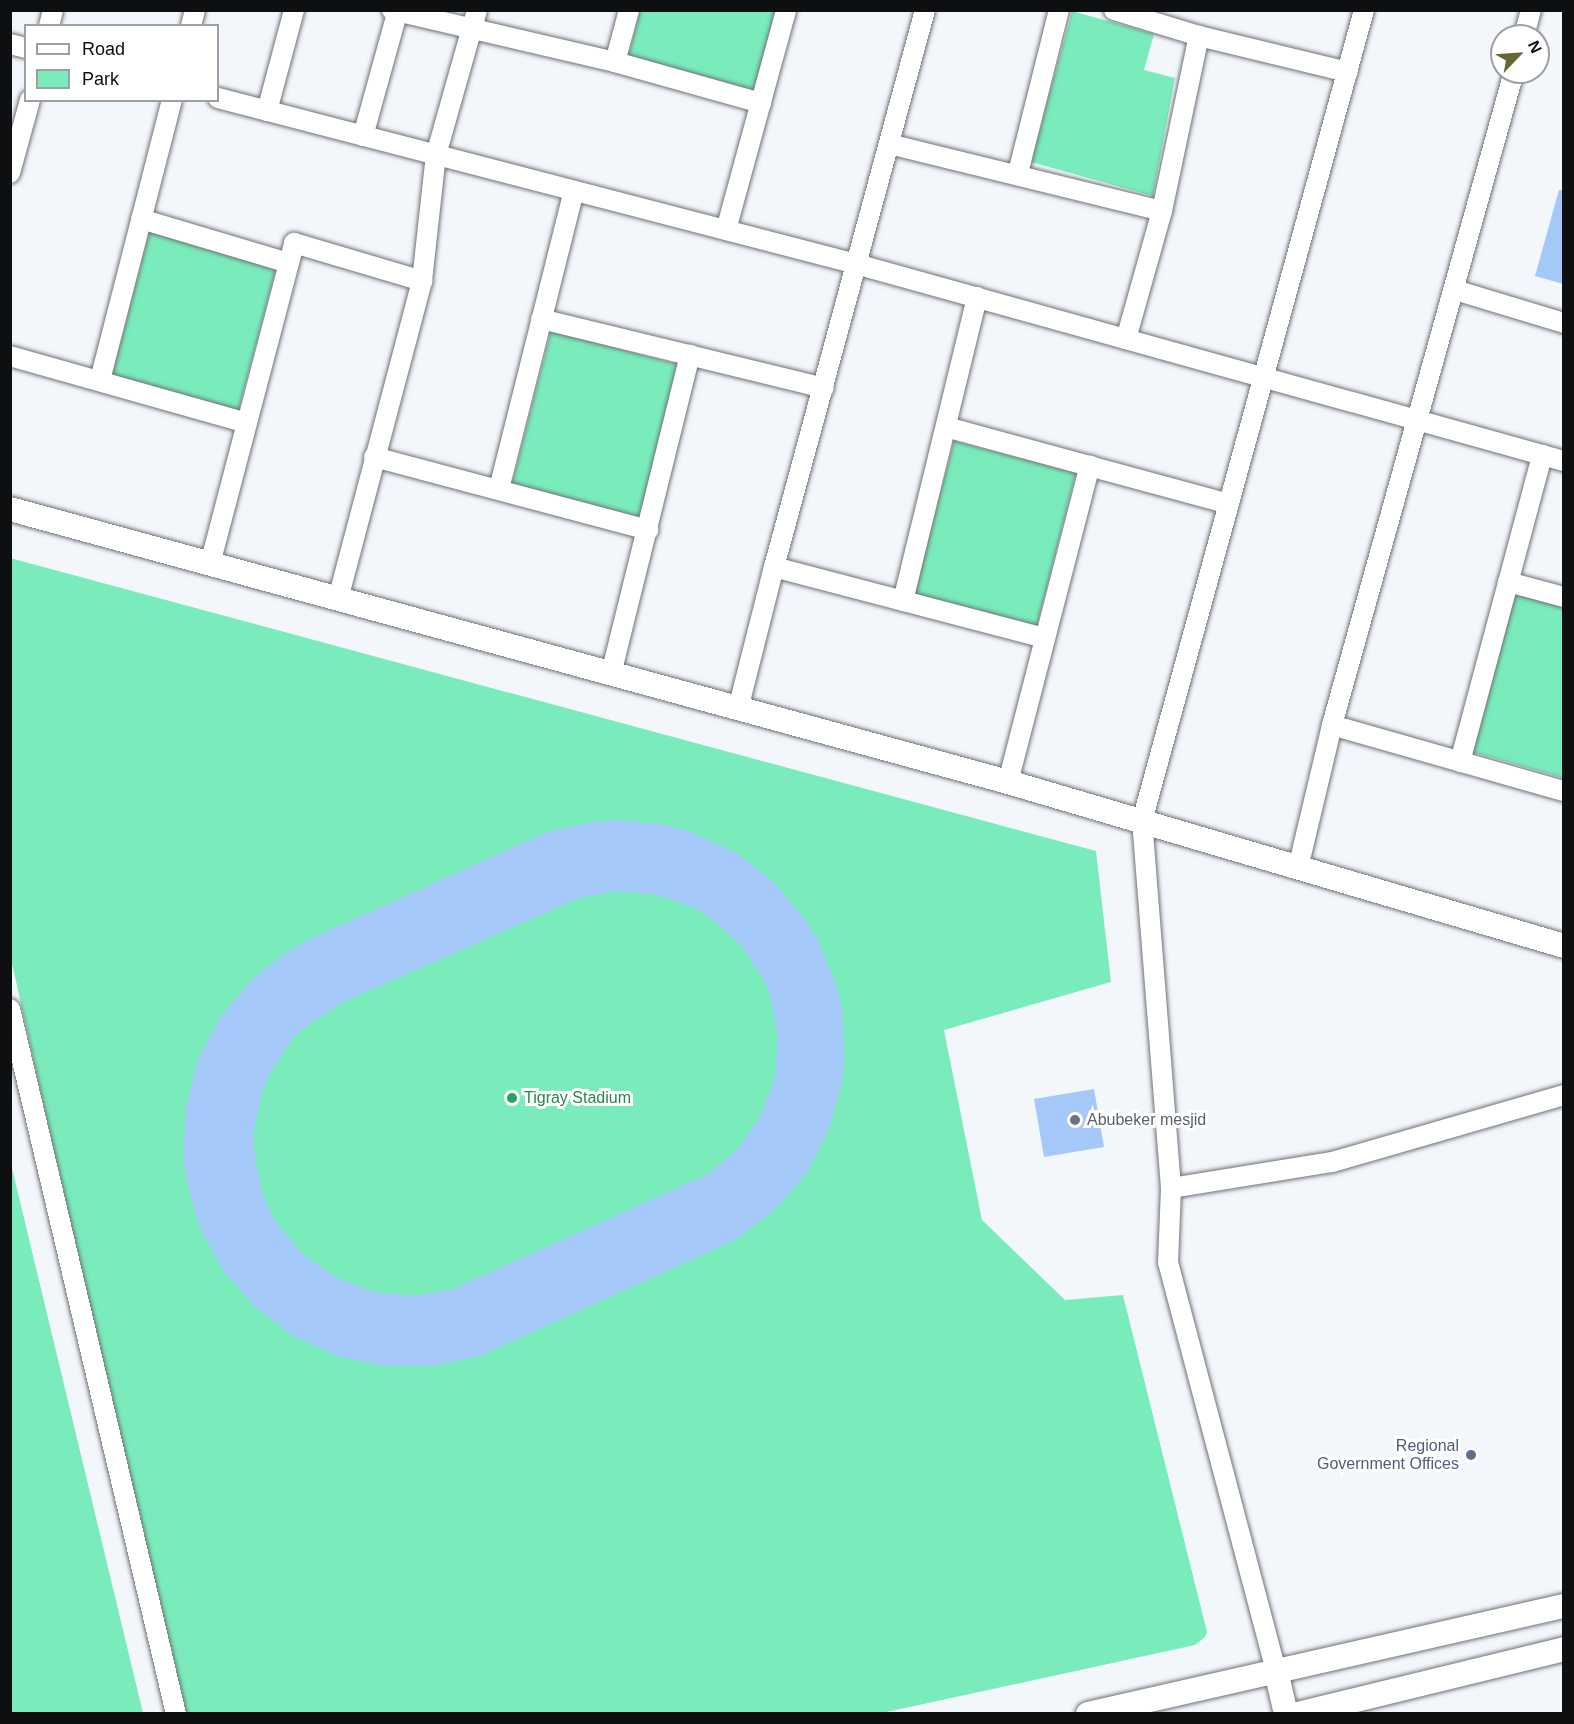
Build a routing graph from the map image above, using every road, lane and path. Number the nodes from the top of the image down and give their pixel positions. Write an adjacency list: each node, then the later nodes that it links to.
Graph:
1 (294, 10): 18 (street)
2 (629, 10): 11 (street)
3 (786, 10): 17 (street)
4 (925, 10): 20 (street)
5 (1059, 10): 23 (street)
6 (1114, 10): 10 (street)
7 (1364, 10): 12 (street)
8 (396, 11): 9 (street); 19 (street)
9 (474, 19): 11 (street); 21 (street)
10 (1199, 36): 12 (street); 25 (street)
11 (615, 62): 17 (street)
12 (1348, 72): 38 (street)
13 (1511, 84): 31 (street)
14 (219, 98): 18 (street)
15 (29, 102): 22 (street)
16 (171, 102): 26 (street)
17 (761, 103): 27 (street)
18 (267, 111): 19 (street)
19 (363, 136): 21 (street)
20 (890, 144): 23 (street); 29 (street)
21 (436, 155): 24 (street); 30 (street)
22 (10, 173)
23 (1018, 173): 25 (street)
24 (574, 191): 27 (street); 33 (street)
25 (1162, 210): 35 (street)
26 (141, 219): 28 (street); 39 (street)
27 (726, 230): 29 (street)
28 (289, 263): 30 (street); 42 (street)
29 (856, 264): 32 (street); 40 (street)
30 (422, 281): 45 (street)
31 (1455, 290): 34 (street); 41 (street)
32 (977, 297): 35 (street); 43 (street)
33 (541, 319): 37 (street); 48 (street)
34 (1563, 322)
35 (1126, 339): 38 (street)
36 (10, 356): 39 (street)
37 (690, 356): 40 (street); 51 (street)
38 (1263, 378): 41 (street); 49 (street)
39 (99, 380): 42 (street)
40 (824, 388): 53 (street)
41 (1415, 420): 44 (street); 61 (street)
42 (247, 423): 52 (street)
43 (946, 426): 47 (street); 57 (street)
44 (1542, 455): 46 (street); 54 (street)
45 (374, 458): 48 (street); 56 (street)
46 (1563, 461)
47 (1090, 465): 49 (street); 58 (street)
48 (499, 489): 51 (street)
49 (1229, 504): 65 (street)
50 (10, 509): 52 (street)
51 (648, 530): 59 (street)
52 (210, 564): 56 (street)
53 (774, 567): 57 (street); 60 (street)
54 (1508, 582): 55 (street); 62 (street)
55 (1563, 597)
56 (338, 599): 59 (street)
57 (903, 601): 58 (street)
58 (1045, 638): 63 (street)
59 (611, 674): 60 (street)
60 (738, 709): 63 (street)
61 (1332, 726): 62 (street); 66 (street)
62 (1460, 762): 64 (street)
63 (1008, 782): 65 (street)
64 (1563, 791)
65 (1142, 821): 66 (street); 70 (street)
66 (1298, 867): 67 (street)
67 (1563, 946)
68 (10, 1009): 74 (street)
69 (1563, 1095): 70 (street)
70 (1171, 1188): 73 (street)
71 (1563, 1606): 73 (street)
72 (1563, 1649): 77 (street)
73 (1276, 1671): 75 (street); 76 (street)
74 (176, 1713)
75 (1088, 1713)
76 (1286, 1713)
77 (1298, 1713)

